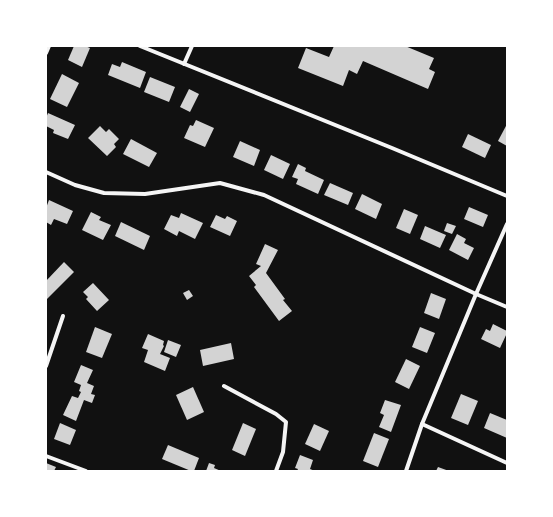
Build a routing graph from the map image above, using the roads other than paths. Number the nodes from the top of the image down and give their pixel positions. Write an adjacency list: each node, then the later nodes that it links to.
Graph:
1 (49, 46): 4 (street)
2 (140, 46): 5 (street)
3 (192, 46): 5 (street)
4 (46, 53)
5 (184, 64): 7 (street)
6 (46, 172): 9 (street)
7 (507, 196)
8 (507, 224): 9 (street)
9 (476, 294): 10 (street); 14 (street)
10 (507, 307)
11 (63, 316): 12 (street)
12 (46, 366)
13 (224, 386): 18 (street)
14 (422, 424): 16 (street); 19 (street)
15 (46, 456): 17 (street)
16 (507, 462)
17 (86, 471)
18 (276, 471)
19 (406, 471)

